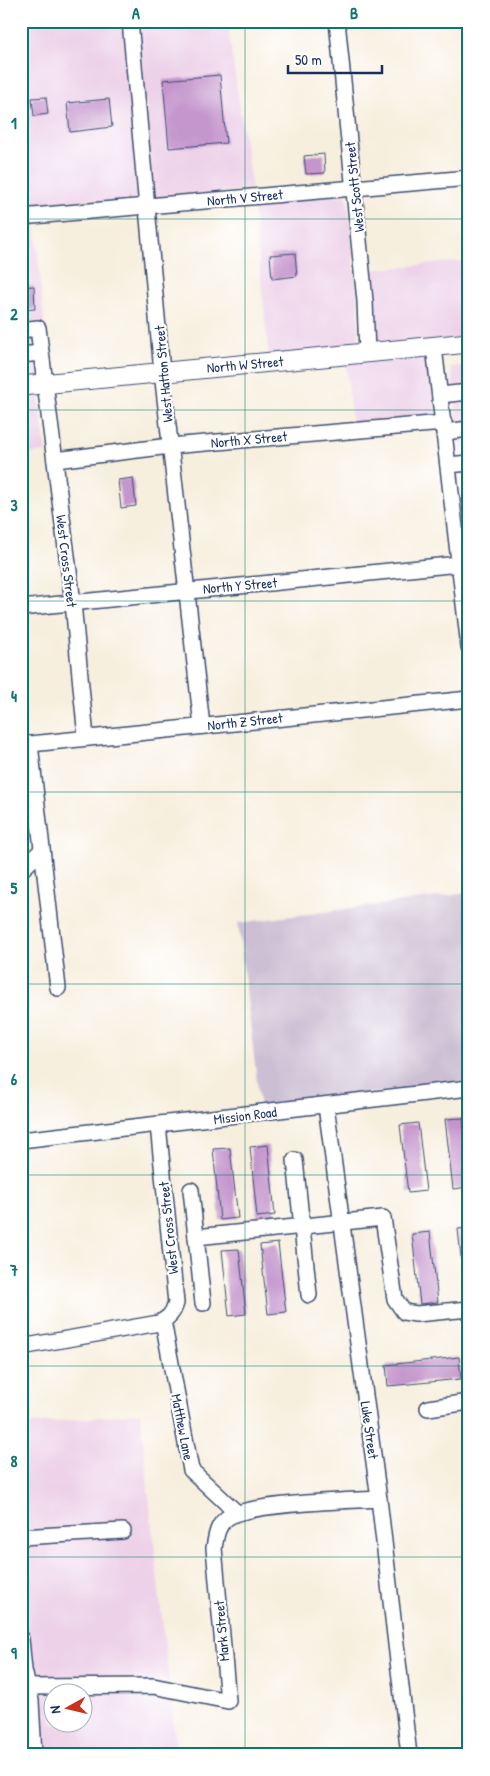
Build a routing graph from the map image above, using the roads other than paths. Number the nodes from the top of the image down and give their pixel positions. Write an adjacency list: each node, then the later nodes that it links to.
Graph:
1 (130, 21): 5 (street, West Hatton Street)
2 (337, 21): 4 (street, West Scott Street)
3 (469, 178): 4 (street, North V Street)
4 (354, 188): 5 (street, North V Street); 11 (street, West Scott Street)
5 (147, 205): 6 (street, North V Street); 12 (street, West Hatton Street)
6 (21, 217)
7 (21, 330): 10 (street, West Cross Street)
8 (469, 344): 9 (main road, North W Street)
9 (434, 347): 11 (main road, North W Street); 16 (street)
10 (27, 353): 13 (street, West Cross Street)
11 (367, 353): 12 (main road, North W Street)
12 (162, 372): 13 (main road, North W Street); 19 (street, West Hatton Street)
13 (44, 384): 14 (main road, North W Street); 20 (street, West Cross Street)
14 (21, 386)
15 (469, 392): 16 (street)
16 (440, 395): 17 (street)
17 (444, 428): 18 (street, North X Street); 19 (street, North X Street); 22 (street)
18 (469, 429)
19 (170, 446): 20 (street, North X Street); 24 (street, West Hatton Street)
20 (54, 460): 25 (street, West Cross Street)
21 (469, 463): 22 (street)
22 (448, 465): 23 (street)
23 (463, 570): 24 (street, North Y Street); 27 (street)
24 (186, 590): 25 (street, North Y Street); 29 (street, West Hatton Street)
25 (73, 603): 26 (street, North Y Street); 30 (street, West Cross Street)
26 (21, 608)
27 (468, 641)
28 (469, 699): 29 (street, North Z Street)
29 (202, 726): 30 (street, North Z Street)
30 (86, 738): 31 (street, North Z Street)
31 (26, 745): 32 (street)
32 (42, 850): 33 (street); 34 (street)
33 (21, 870)
34 (58, 988)
35 (469, 1088): 36 (street, Mission Road)
36 (326, 1106): 37 (street, Mission Road); 41 (street, Luke Street)
37 (158, 1125): 38 (street, Mission Road); 47 (street, West Cross Street)
38 (21, 1140)
39 (295, 1160): 42 (street)
40 (191, 1190): 43 (street)
41 (341, 1223): 42 (street); 46 (street); 51 (street, Luke Street)
42 (302, 1227): 43 (street); 44 (street)
43 (196, 1237): 45 (street)
44 (310, 1295)
45 (203, 1302)
46 (469, 1309)
47 (161, 1322): 48 (street); 52 (street, Matthew Lane)
48 (21, 1347)
49 (469, 1402): 50 (street)
50 (428, 1408)
51 (379, 1499): 52 (street); 58 (street, Luke Street)
52 (237, 1513): 56 (street, Mark Street)
53 (123, 1531): 54 (street)
54 (21, 1537)
55 (21, 1640): 56 (street)
56 (29, 1687): 57 (street)
57 (34, 1755)
58 (408, 1755)

